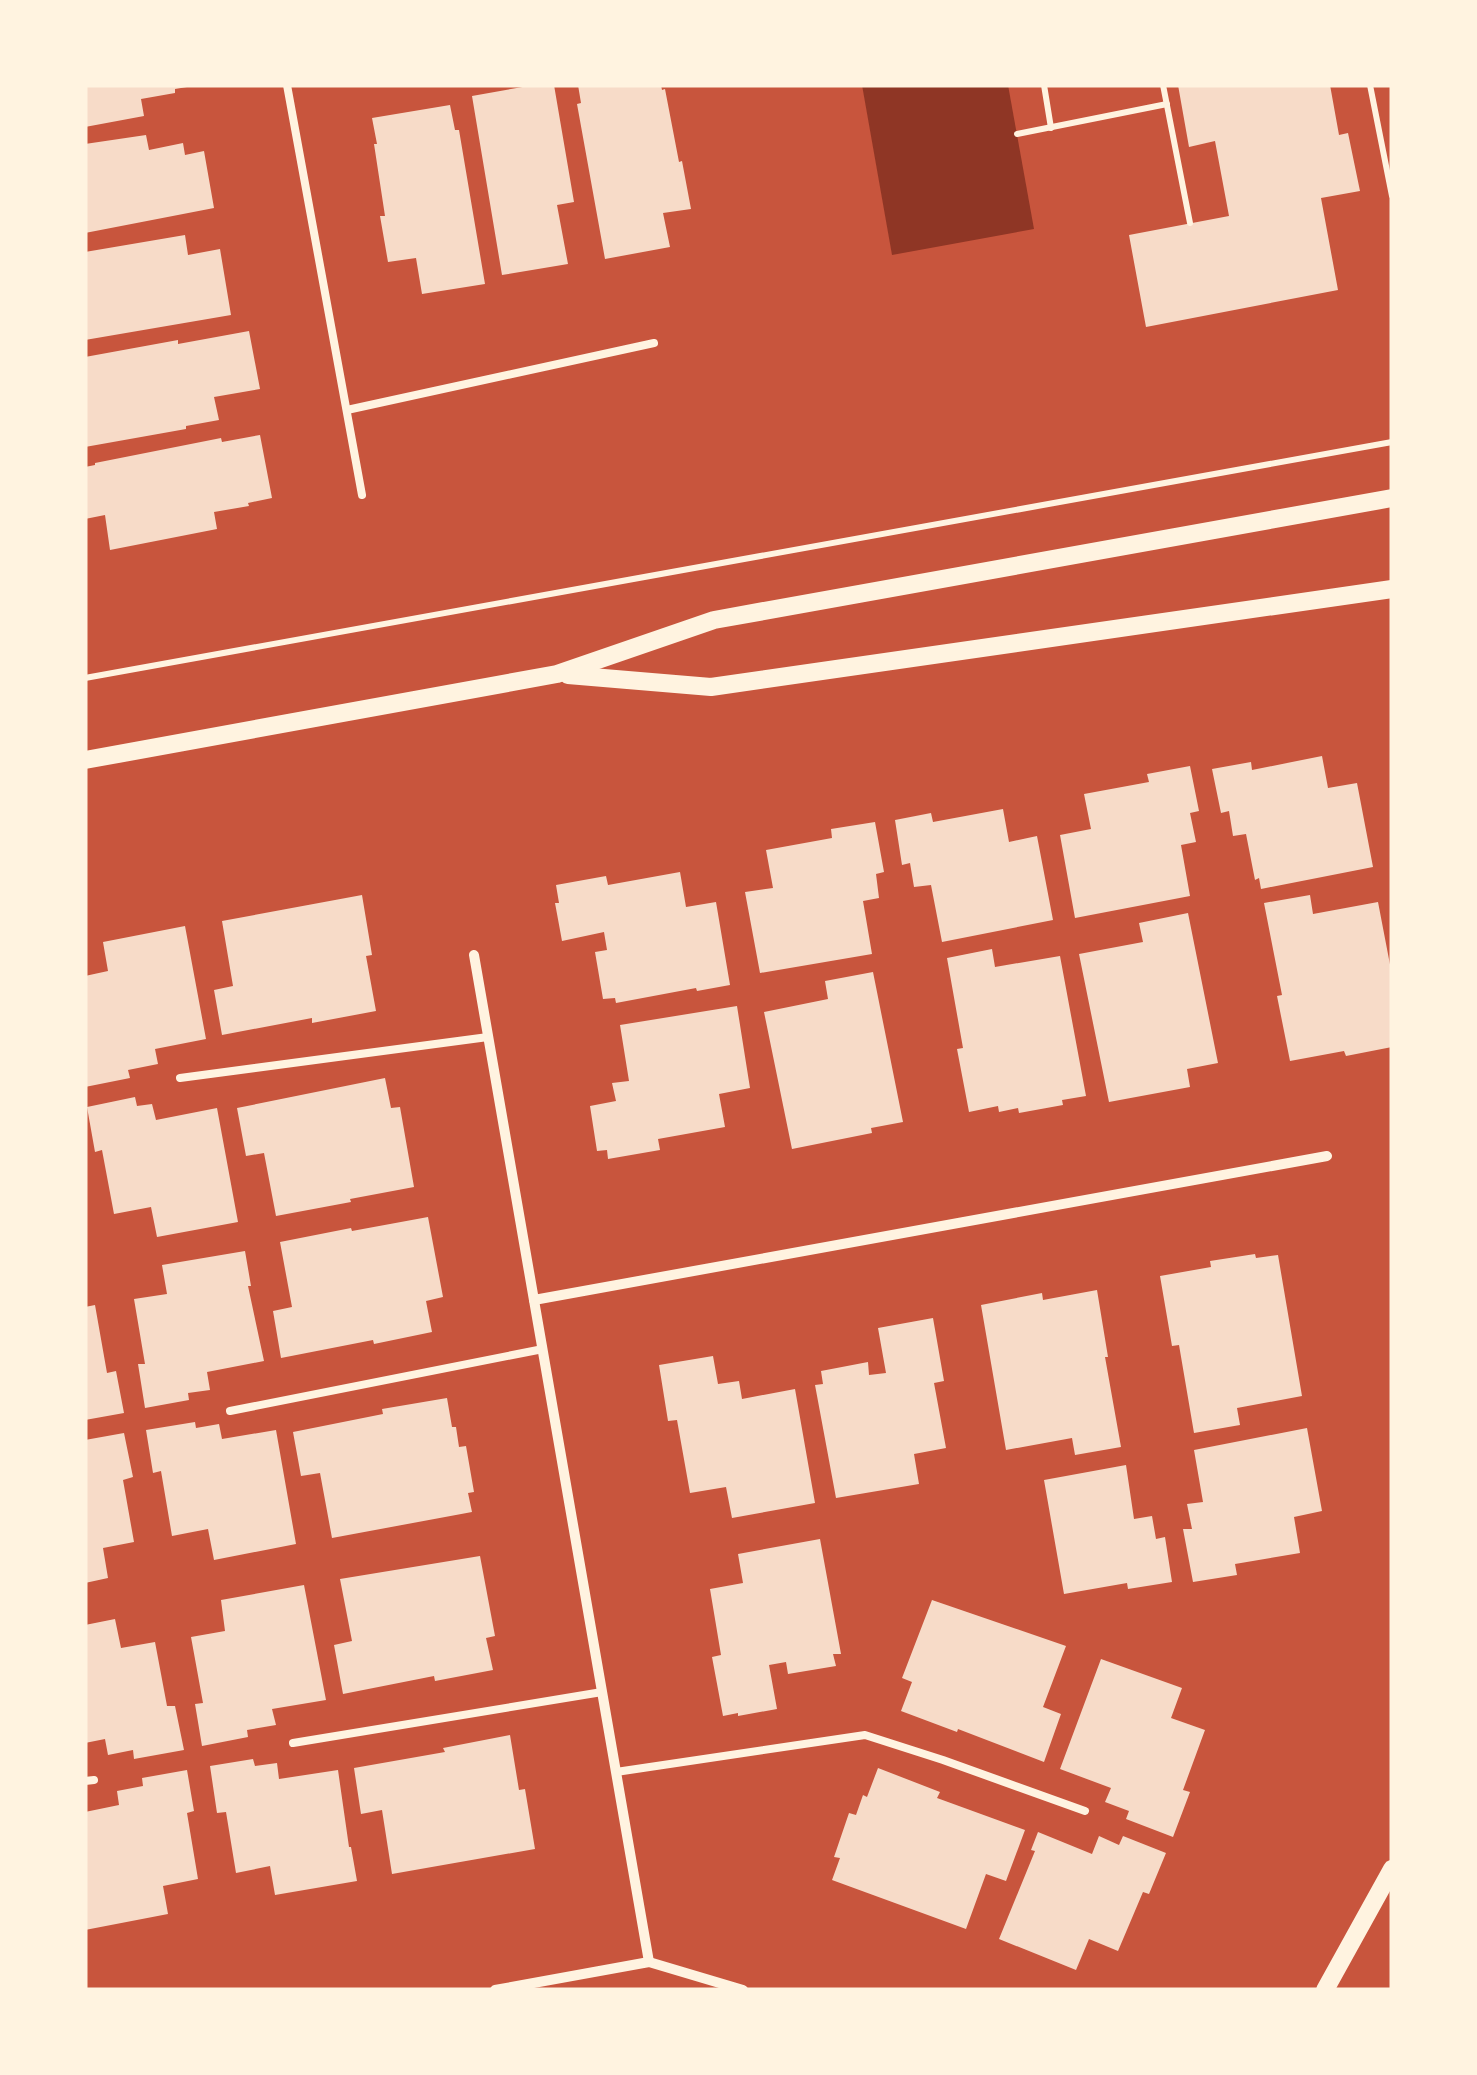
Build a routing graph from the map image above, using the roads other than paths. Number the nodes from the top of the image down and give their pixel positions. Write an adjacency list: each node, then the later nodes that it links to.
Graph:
1 (288, 85): 3 (lane)
2 (654, 342): 3 (lane)
3 (347, 410): 4 (lane)
4 (362, 495)
5 (1392, 498): 7 (street)
6 (1392, 589): 7 (street)
7 (557, 674): 8 (street)
8 (85, 760)
9 (474, 955): 10 (street)
10 (488, 1037): 11 (lane); 13 (street)
11 (180, 1078)
12 (1328, 1156): 13 (street)
13 (534, 1300): 14 (street)
14 (543, 1349): 15 (lane); 16 (street)
15 (230, 1411)
16 (602, 1692): 17 (lane); 18 (street)
17 (293, 1743)
18 (616, 1772): 19 (lane); 21 (street)
19 (1085, 1811)
20 (1392, 1869): 24 (street)
21 (649, 1962): 22 (street); 23 (street)
22 (496, 1990)
23 (743, 1990)
24 (1325, 1990)

